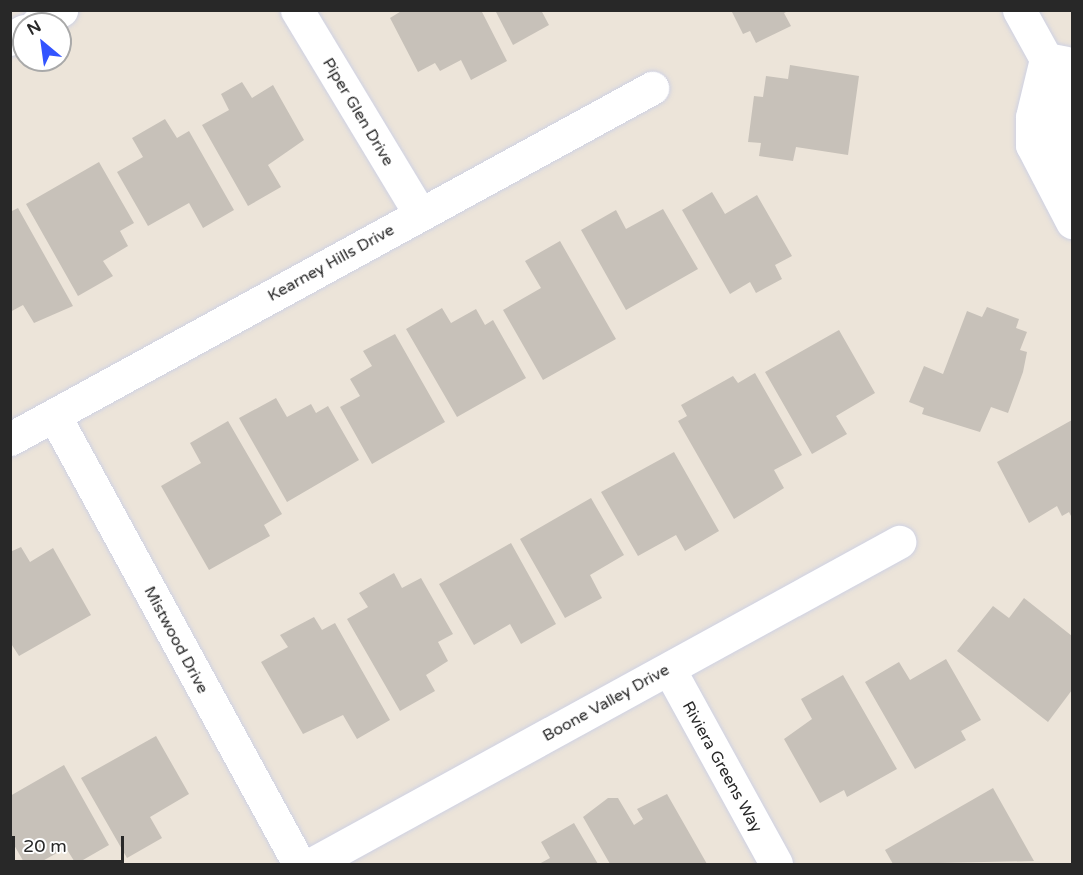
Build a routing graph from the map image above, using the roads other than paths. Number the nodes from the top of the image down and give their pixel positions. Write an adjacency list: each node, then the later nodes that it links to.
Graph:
1 (297, 10): 7 (street, Piper Glen Drive)
2 (1019, 10): 3 (street)
3 (1059, 62): 8 (street)
4 (1072, 86): 6 (street)
5 (652, 88): 7 (street, Kearney Hills Drive)
6 (1072, 178)
7 (420, 214): 9 (street, Kearney Hills Drive)
8 (1072, 222)
9 (54, 416): 10 (street, Kearney Hills Drive); 13 (street, Mistwood Drive)
10 (10, 439)
11 (899, 542): 12 (street, Boone Valley Drive)
12 (669, 669): 14 (street, Boone Valley Drive); 15 (street, Riviera Greens Way)
13 (299, 864)
14 (312, 864)
15 (776, 864)

